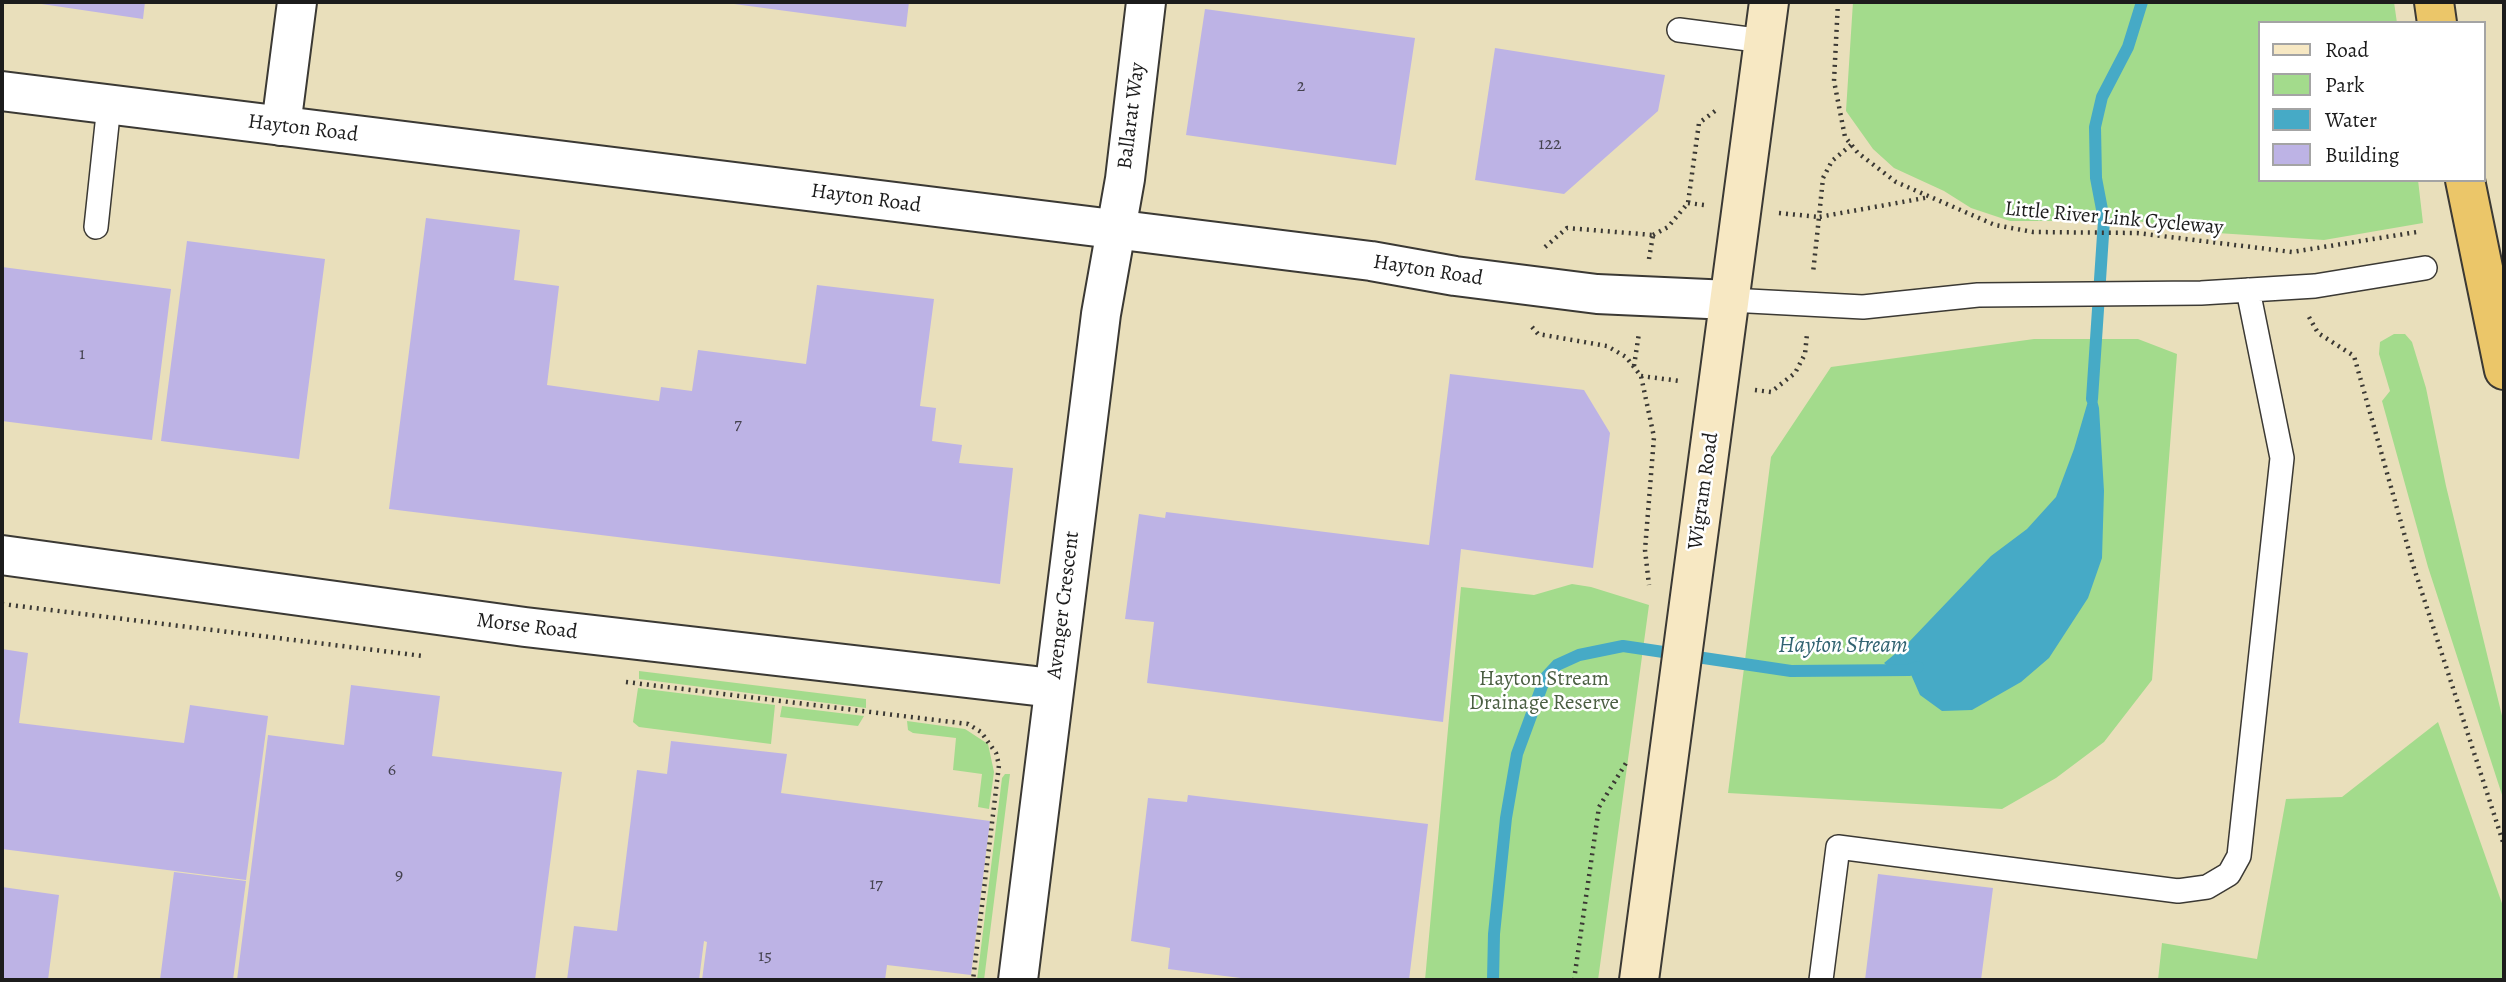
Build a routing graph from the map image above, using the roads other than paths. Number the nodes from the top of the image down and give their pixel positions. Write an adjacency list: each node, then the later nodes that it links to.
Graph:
1 (297, 2): 10 (street)
2 (1146, 2): 13 (street, Ballarat Way)
3 (1769, 2): 7 (main road, Wigram Road)
4 (2434, 2): 5 (highway)
5 (2437, 21)
6 (1679, 30): 7 (lane)
7 (1764, 41): 16 (main road, Wigram Road)
8 (2, 91): 9 (street, Hayton Road)
9 (109, 105): 10 (street, Hayton Road); 12 (lane)
10 (281, 126): 13 (street, Hayton Road)
11 (2465, 182): 17 (highway)
12 (96, 227)
13 (1114, 230): 16 (street, Hayton Road); 19 (street, Avenger Crescent)
14 (2425, 268): 15 (lane)
15 (2248, 290): 16 (lane); 22 (lane)
16 (1730, 300): 21 (main road, Wigram Road)
17 (2504, 370)
18 (2, 555): 19 (street, Morse Road)
19 (1053, 688): 20 (street, Avenger Crescent)
20 (1018, 980)
21 (1639, 980)
22 (1821, 980)

